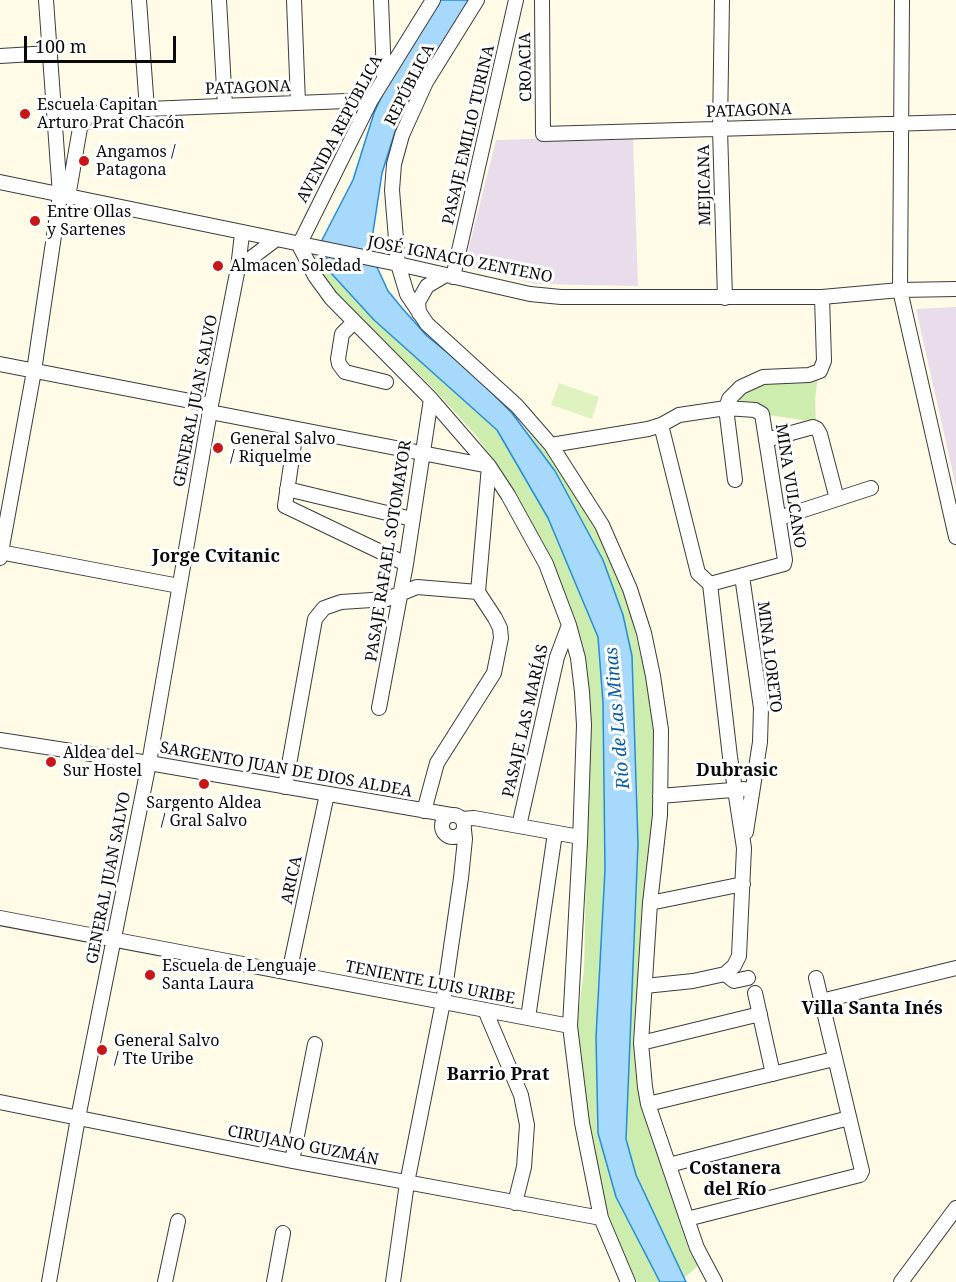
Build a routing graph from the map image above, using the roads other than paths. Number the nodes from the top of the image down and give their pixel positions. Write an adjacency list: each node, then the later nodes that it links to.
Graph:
1 (46, 0): 12 (street)
2 (139, 0): 18 (street)
3 (219, 0): 17 (street)
4 (294, 0): 16 (street)
5 (381, 0): 14 (street)
6 (433, 0): 14 (street, AVENIDA REPÚBLICA)
7 (477, 0): 30 (street, REPÚBLICA)
8 (516, 0): 32 (street, PASAJE EMILIO TURINA)
9 (542, 0): 24 (street, CROACIA)
10 (722, 0): 23 (street, MEJICANA)
11 (902, 0): 22 (street)
12 (50, 53): 13 (street); 20 (street)
13 (0, 56)
14 (384, 76): 15 (street, AVENIDA REPÚBLICA)
15 (371, 100): 16 (street, PATAGONA); 29 (street, AVENIDA REPÚBLICA)
16 (298, 103): 17 (street, PATAGONA)
17 (225, 106): 18 (street, PATAGONA)
18 (147, 109): 19 (street, PATAGONA)
19 (88, 115): 20 (street, PATAGONA); 26 (street)
20 (56, 116): 26 (street)
21 (956, 122): 22 (street, PATAGONA)
22 (900, 123): 23 (street, PATAGONA); 34 (street)
23 (720, 129): 24 (street, PATAGONA); 36 (street, MEJICANA)
24 (543, 134)
25 (0, 182): 26 (street, JOSÉ IGNACIO ZENTENO)
26 (64, 196): 27 (street, JOSÉ IGNACIO ZENTENO); 40 (street)
27 (242, 234): 28 (street, JOSÉ IGNACIO ZENTENO); 31 (street, GENERAL JUAN SALVO)
28 (275, 240): 29 (street, JOSÉ IGNACIO ZENTENO); 31 (street)
29 (305, 246): 30 (street, JOSÉ IGNACIO ZENTENO); 38 (street)
30 (392, 263): 32 (street, JOSÉ IGNACIO ZENTENO); 37 (street, REPÚBLICA)
31 (238, 268): 43 (street, GENERAL JUAN SALVO)
32 (448, 277): 36 (street, JOSÉ IGNACIO ZENTENO); 37 (street)
33 (956, 289): 34 (street, JOSÉ IGNACIO ZENTENO)
34 (900, 290): 35 (street, JOSÉ IGNACIO ZENTENO); 57 (street)
35 (822, 297): 36 (street, JOSÉ IGNACIO ZENTENO); 44 (street)
36 (725, 298)
37 (419, 313): 48 (street, REPÚBLICA)
38 (354, 322): 41 (street); 42 (street)
39 (0, 364): 40 (street)
40 (34, 371): 43 (street); 58 (street)
41 (386, 382)
42 (431, 399): 49 (street, PASAJE RAFAEL SOTOMAYOR); 50 (street)
43 (211, 408): 46 (street); 62 (street, GENERAL JUAN SALVO)
44 (726, 408): 45 (street); 47 (street, MINA VULCANO); 51 (street)
45 (661, 425): 48 (street); 61 (street)
46 (296, 430): 49 (street); 53 (street)
47 (766, 440): 54 (street); 55 (street, MINA VULCANO)
48 (551, 445): 73 (street, REPÚBLICA)
49 (423, 454): 50 (street); 56 (street, PASAJE RAFAEL SOTOMAYOR)
50 (489, 466): 64 (street); 65 (street)
51 (735, 480)
52 (871, 488): 54 (street)
53 (287, 489): 56 (street); 59 (street)
54 (837, 499): 55 (street)
55 (779, 518): 60 (street, MINA VULCANO)
56 (412, 519): 59 (street, PASAJE RAFAEL SOTOMAYOR)
57 (956, 537)
58 (0, 554): 62 (street)
59 (406, 564): 63 (street, PASAJE RAFAEL SOTOMAYOR)
60 (742, 576): 61 (street); 70 (street, MINA LORETO)
61 (710, 584): 71 (street)
62 (179, 586): 68 (street, GENERAL JUAN SALVO)
63 (401, 592): 64 (street); 66 (street, PASAJE RAFAEL SOTOMAYOR); 69 (street)
64 (478, 592): 74 (street)
65 (569, 625): 76 (street, PASAJE LAS MARÍAS); 79 (street)
66 (379, 708)
67 (0, 740): 68 (street, SARGENTO JUAN DE DIOS ALDEA)
68 (149, 763): 69 (street, SARGENTO JUAN DE DIOS ALDEA); 85 (street, GENERAL JUAN SALVO)
69 (285, 787): 72 (street, SARGENTO JUAN DE DIOS ALDEA)
70 (752, 789): 71 (street); 80 (street, MINA LORETO)
71 (735, 790): 73 (street); 80 (street)
72 (327, 794): 74 (street, SARGENTO JUAN DE DIOS ALDEA); 87 (street, ARICA)
73 (660, 796): 83 (street, REPÚBLICA)
74 (424, 811): 75 (street, SARGENTO JUAN DE DIOS ALDEA); 77 (street, SARGENTO JUAN DE DIOS ALDEA)
75 (459, 822): 76 (street, SARGENTO JUAN DE DIOS ALDEA); 77 (street); 77 (street); 81 (street)
76 (519, 826): 78 (street, SARGENTO JUAN DE DIOS ALDEA)
77 (445, 833): 81 (street)
78 (555, 833): 79 (street, SARGENTO JUAN DE DIOS ALDEA); 97 (street)
79 (580, 837): 98 (street)
80 (744, 848): 82 (street)
81 (461, 878): 94 (street)
82 (743, 885): 83 (street); 88 (street)
83 (650, 903): 91 (street, REPÚBLICA)
84 (0, 918): 85 (street, TENIENTE LUIS URIBE)
85 (114, 939): 87 (street, TENIENTE LUIS URIBE); 105 (street, GENERAL JUAN SALVO)
86 (956, 968): 93 (street)
87 (289, 973): 94 (street, TENIENTE LUIS URIBE)
88 (725, 974): 89 (street); 91 (street)
89 (748, 978)
90 (816, 978): 93 (street)
91 (645, 987): 99 (street, REPÚBLICA)
92 (755, 993): 96 (street)
93 (821, 1001): 101 (street)
94 (443, 1002): 95 (street, TENIENTE LUIS URIBE); 109 (street)
95 (485, 1010): 97 (street, TENIENTE LUIS URIBE); 110 (street)
96 (760, 1014): 99 (street); 102 (street)
97 (528, 1018): 98 (street, TENIENTE LUIS URIBE)
98 (570, 1026): 112 (street)
99 (640, 1043): 104 (street, REPÚBLICA)
100 (315, 1044): 107 (street)
101 (834, 1059): 102 (street); 106 (street)
102 (773, 1074): 104 (street)
103 (0, 1102): 105 (street, CIRUJANO GUZMÁN)
104 (648, 1104): 108 (street, REPÚBLICA)
105 (78, 1118): 107 (street, CIRUJANO GUZMÁN); 116 (street, GENERAL JUAN SALVO)
106 (849, 1118): 108 (street); 113 (street)
107 (292, 1161): 109 (street, CIRUJANO GUZMÁN)
108 (669, 1165): 113 (street, REPÚBLICA)
109 (407, 1183): 110 (street, CIRUJANO GUZMÁN); 119 (street)
110 (515, 1203): 112 (street, CIRUJANO GUZMÁN)
111 (956, 1208): 122 (street)
112 (601, 1218): 120 (street)
113 (687, 1219): 121 (street, REPÚBLICA)
114 (178, 1221): 117 (street)
115 (283, 1233): 118 (street)
116 (49, 1282)
117 (165, 1282)
118 (274, 1282)
119 (393, 1282)
120 (628, 1282)
121 (714, 1282)
122 (902, 1282)

